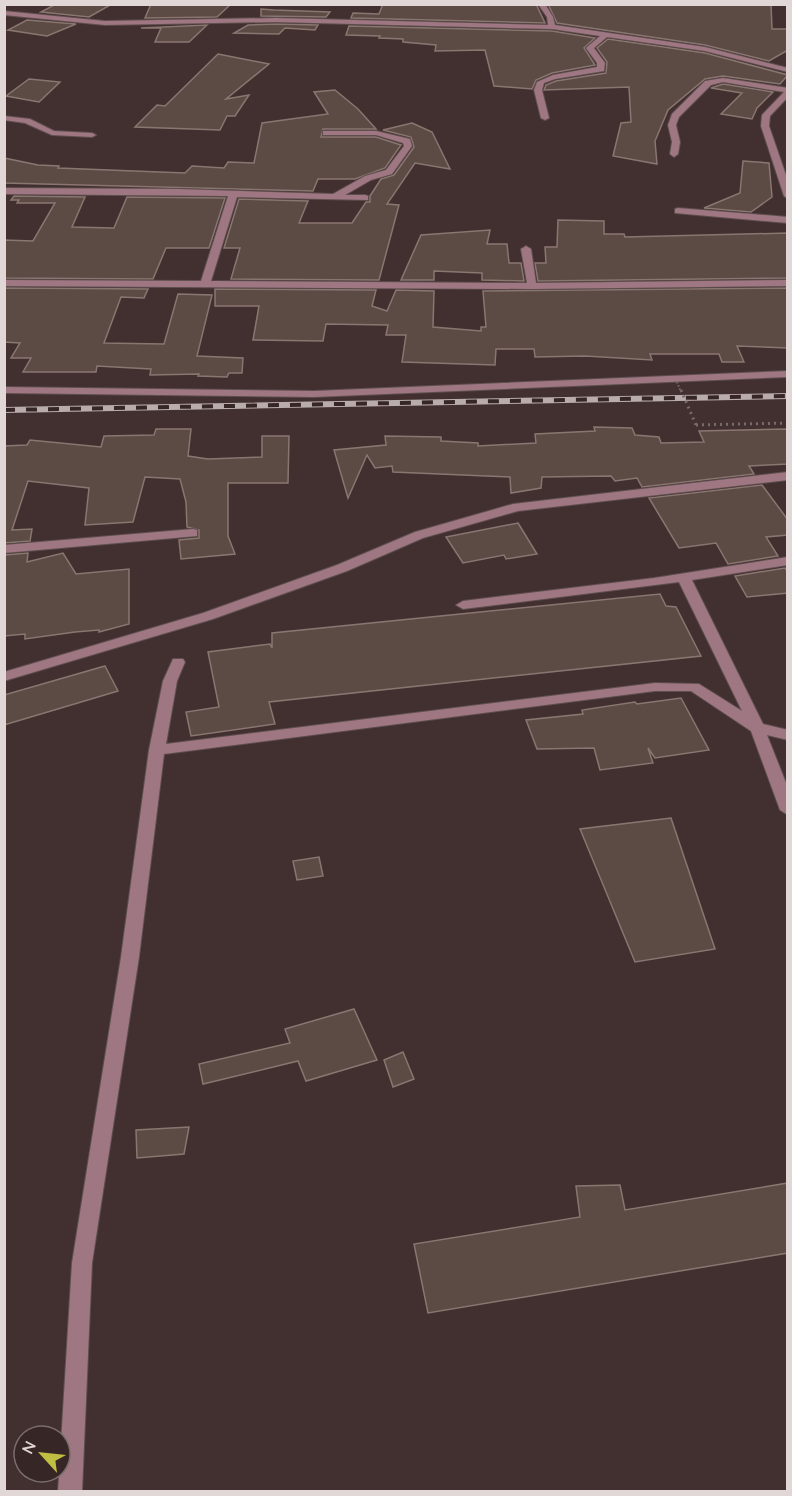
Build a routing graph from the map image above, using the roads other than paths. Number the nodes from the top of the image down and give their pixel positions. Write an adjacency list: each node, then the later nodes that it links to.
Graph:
1 (542, 4): 3 (street)
2 (4, 13): 3 (street)
3 (552, 27): 4 (street)
4 (606, 34): 5 (street); 8 (street)
5 (788, 70)
6 (788, 91): 11 (street); 14 (street)
7 (4, 118): 10 (street)
8 (545, 118)
9 (326, 132): 15 (street)
10 (92, 135)
11 (674, 154)
12 (4, 191): 13 (street)
13 (233, 196): 15 (street); 22 (street)
14 (788, 196)
15 (333, 198): 16 (street)
16 (365, 198)
17 (678, 210): 18 (street)
18 (788, 220)
19 (526, 249): 23 (street)
20 (4, 283): 22 (street)
21 (788, 283): 23 (street)
22 (205, 284): 23 (street)
23 (532, 285)
24 (788, 374): 25 (street)
25 (4, 390)
26 (788, 476): 33 (street)
27 (193, 533): 28 (street)
28 (4, 549)
29 (788, 561): 30 (street)
30 (684, 578): 31 (street); 34 (street)
31 (464, 605)
32 (178, 662): 36 (street)
33 (4, 677)
34 (757, 728): 35 (street); 36 (street); 37 (street)
35 (788, 735)
36 (157, 750): 38 (street)
37 (788, 810)
38 (70, 1491)

